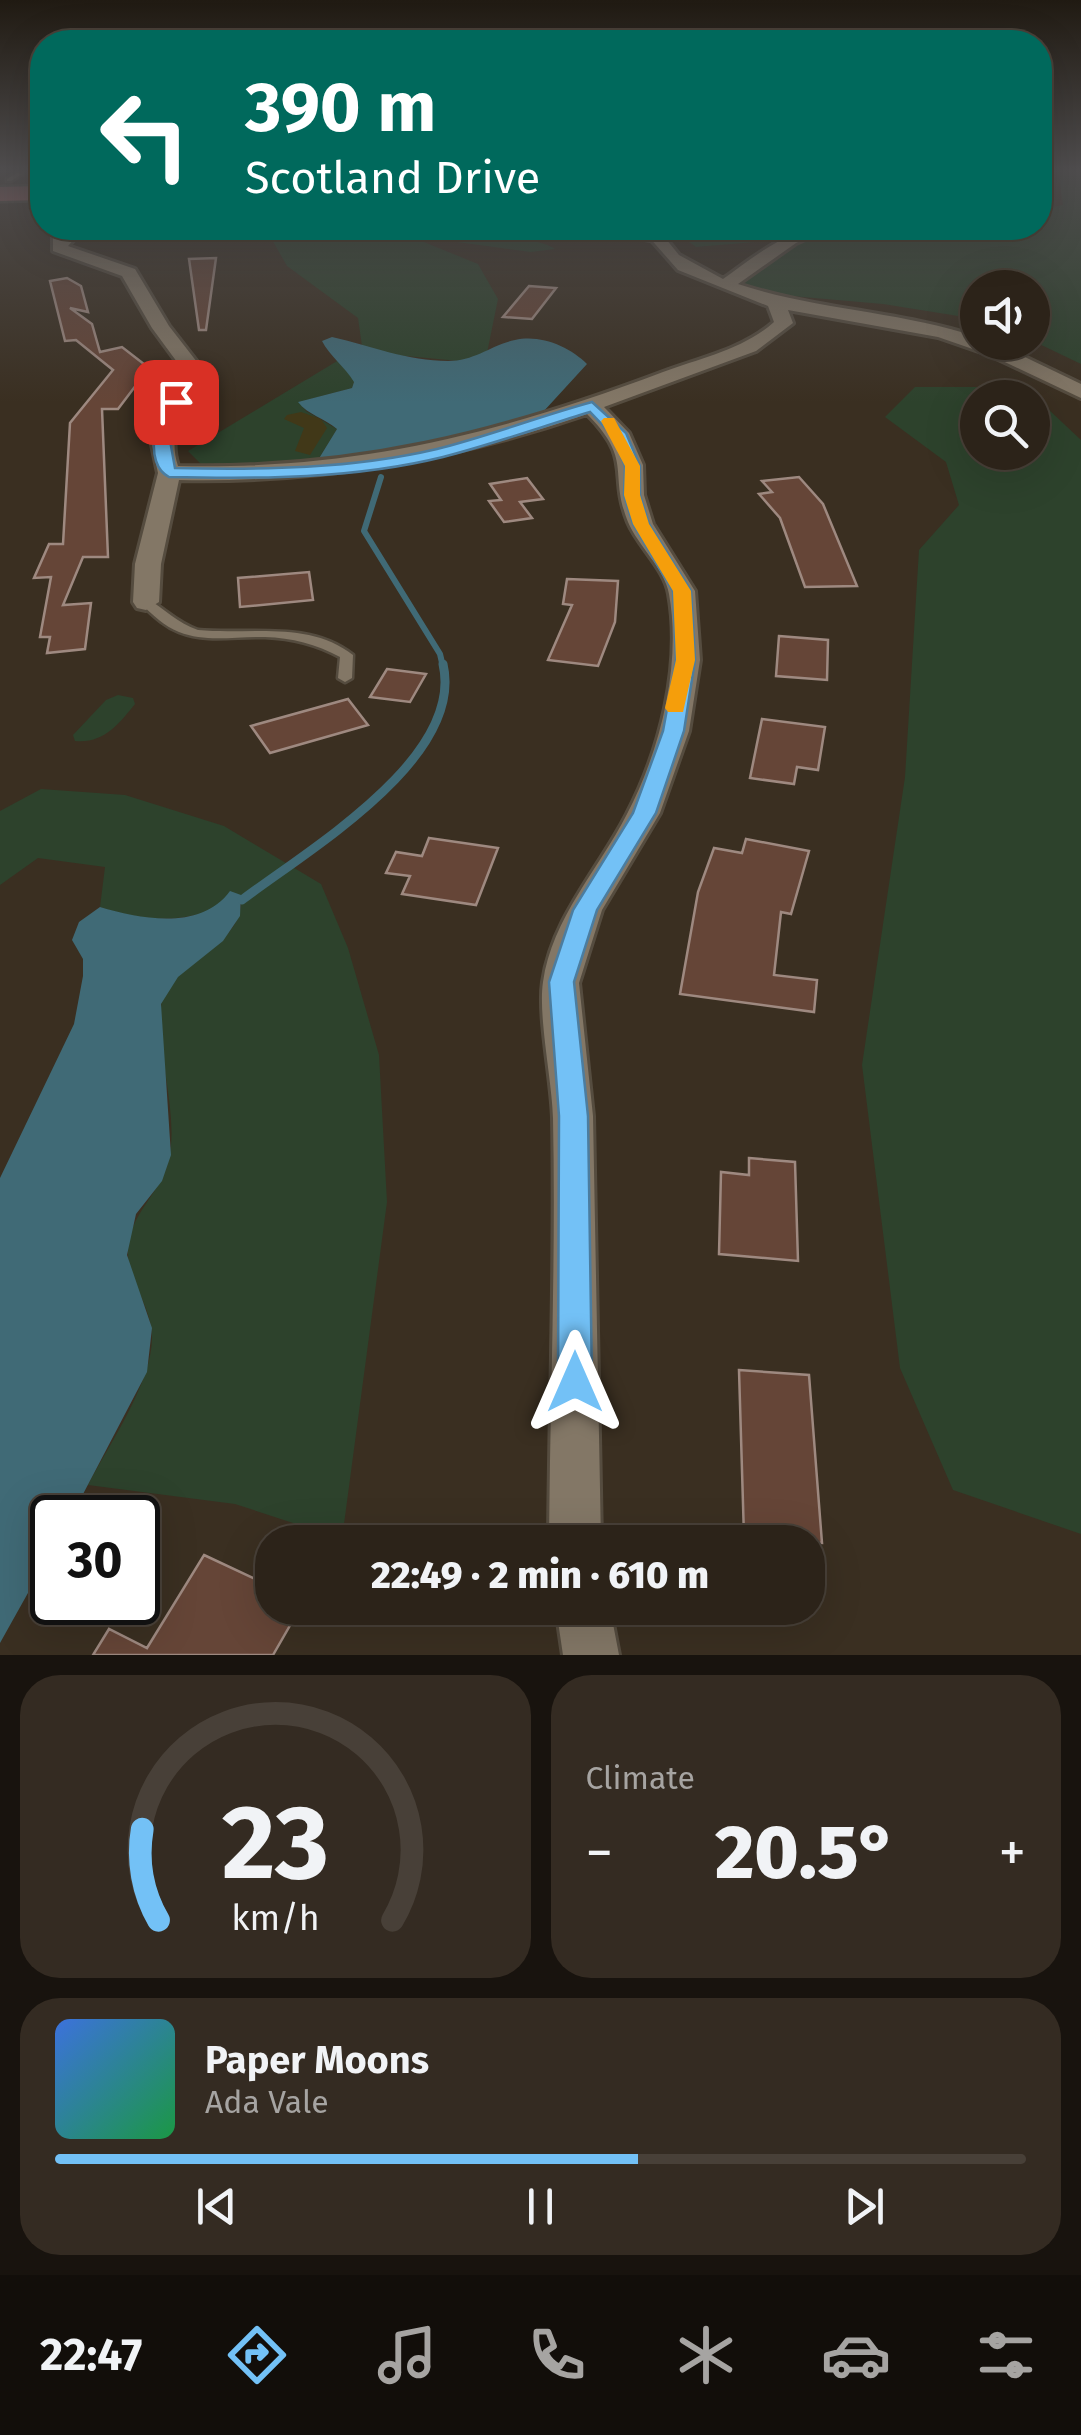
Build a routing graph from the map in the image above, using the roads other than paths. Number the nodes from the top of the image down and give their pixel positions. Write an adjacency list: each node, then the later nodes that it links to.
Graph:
1 (59, 247): 8 (street)
2 (666, 247): 4 (street)
3 (780, 247): 4 (street)
4 (728, 283): 5 (street)
5 (776, 303): 6 (street); 7 (street)
6 (1081, 392)
7 (592, 406): 8 (street); 11 (street)
8 (169, 473): 9 (street)
9 (146, 602): 10 (lane)
10 (345, 678)
11 (575, 1525)
12 (587, 1625): 13 (street)
13 (591, 1655)

